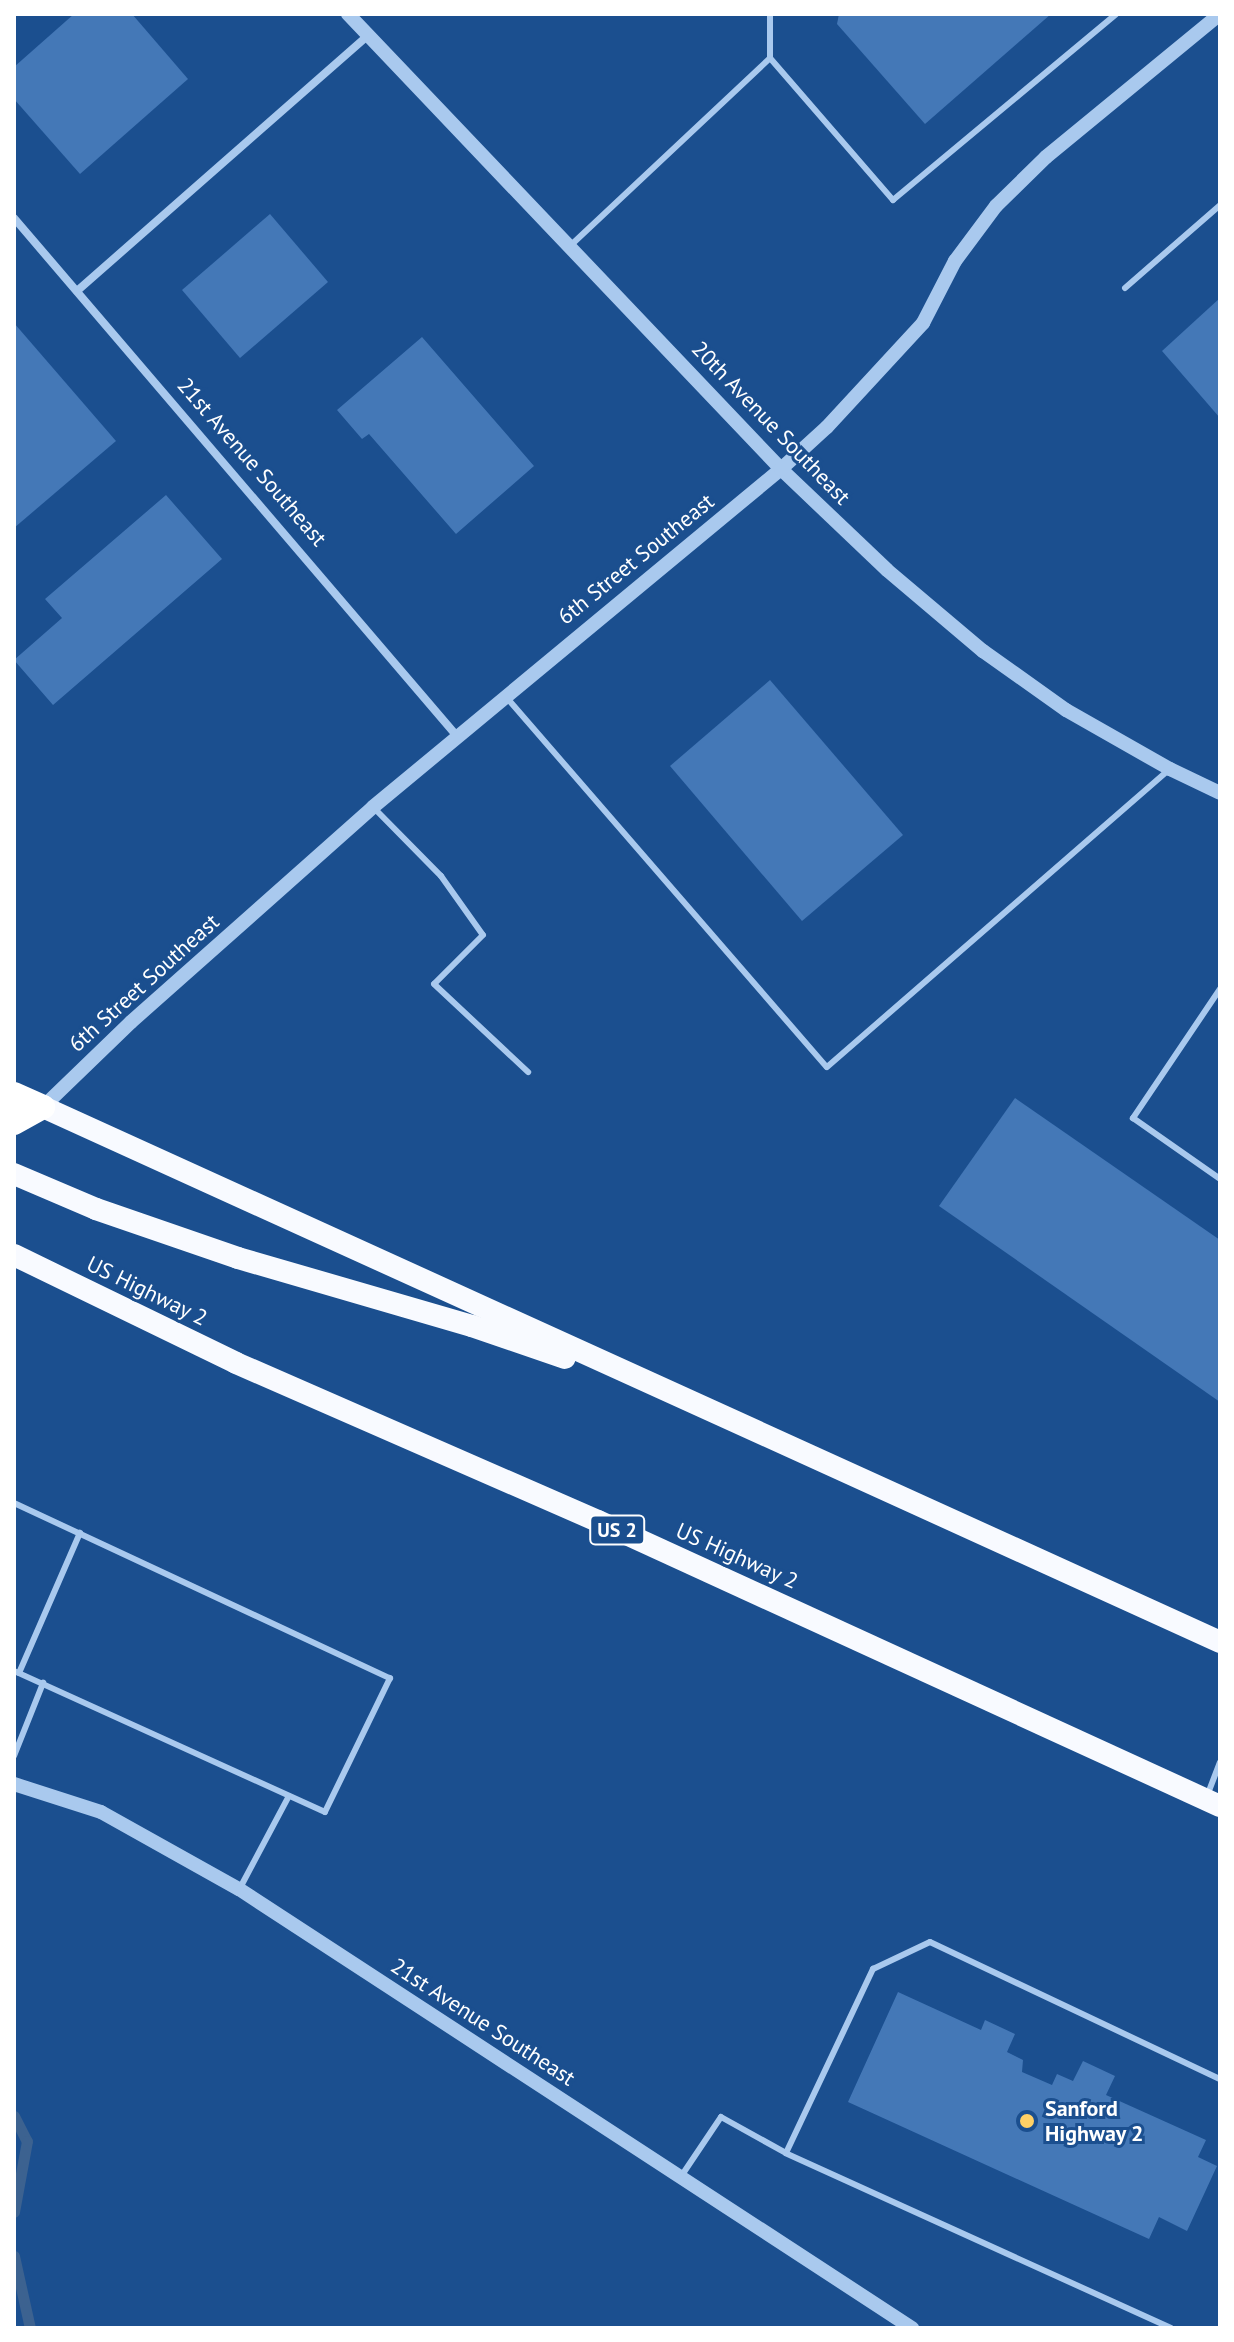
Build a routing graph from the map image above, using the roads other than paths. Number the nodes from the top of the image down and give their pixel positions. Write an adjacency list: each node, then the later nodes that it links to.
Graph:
1 (348, 14): 5 (street, 20th Avenue Southeast)
2 (770, 14): 6 (lane)
3 (1116, 14): 6 (lane)
4 (1220, 14): 12 (street, 6th Street Southeast)
5 (368, 35): 9 (street, 20th Avenue Southeast); 11 (street)
6 (770, 58): 9 (lane)
7 (1220, 205): 10 (lane)
8 (14, 218): 11 (street, 21st Avenue Southeast)
9 (570, 246): 12 (street, 20th Avenue Southeast)
10 (1125, 288)
11 (77, 291): 14 (street, 21st Avenue Southeast)
12 (781, 469): 13 (street, 6th Street Southeast); 15 (street, 20th Avenue Southeast)
13 (505, 695): 14 (street, 6th Street Southeast); 15 (lane)
14 (456, 735): 17 (street, 6th Street Southeast)
15 (1170, 769): 16 (street, 20th Avenue Southeast)
16 (1220, 793)
17 (373, 807): 19 (lane); 21 (street, 6th Street Southeast)
18 (1220, 989): 24 (lane)
19 (528, 1072)
20 (14, 1094): 21 (highway)
21 (43, 1107): 22 (highway); 26 (highway)
22 (14, 1123)
23 (14, 1174): 26 (highway)
24 (1220, 1179)
25 (14, 1255): 36 (highway, US Highway 2 / US 2)
26 (695, 1403): 29 (highway)
27 (14, 1503): 28 (lane)
28 (80, 1533): 30 (lane); 35 (lane)
29 (1220, 1642)
30 (16, 1672): 31 (lane)
31 (43, 1683): 32 (lane); 35 (lane)
32 (14, 1756)
33 (1220, 1762): 36 (lane)
34 (14, 1784): 37 (street, 21st Avenue Southeast)
35 (289, 1796): 37 (lane)
36 (1213, 1803)
37 (239, 1889): 40 (street, 21st Avenue Southeast)
38 (1220, 2079): 39 (lane)
39 (786, 2153): 40 (lane); 42 (lane)
40 (681, 2177): 41 (street, 21st Avenue Southeast)
41 (912, 2328)
42 (1171, 2328)

